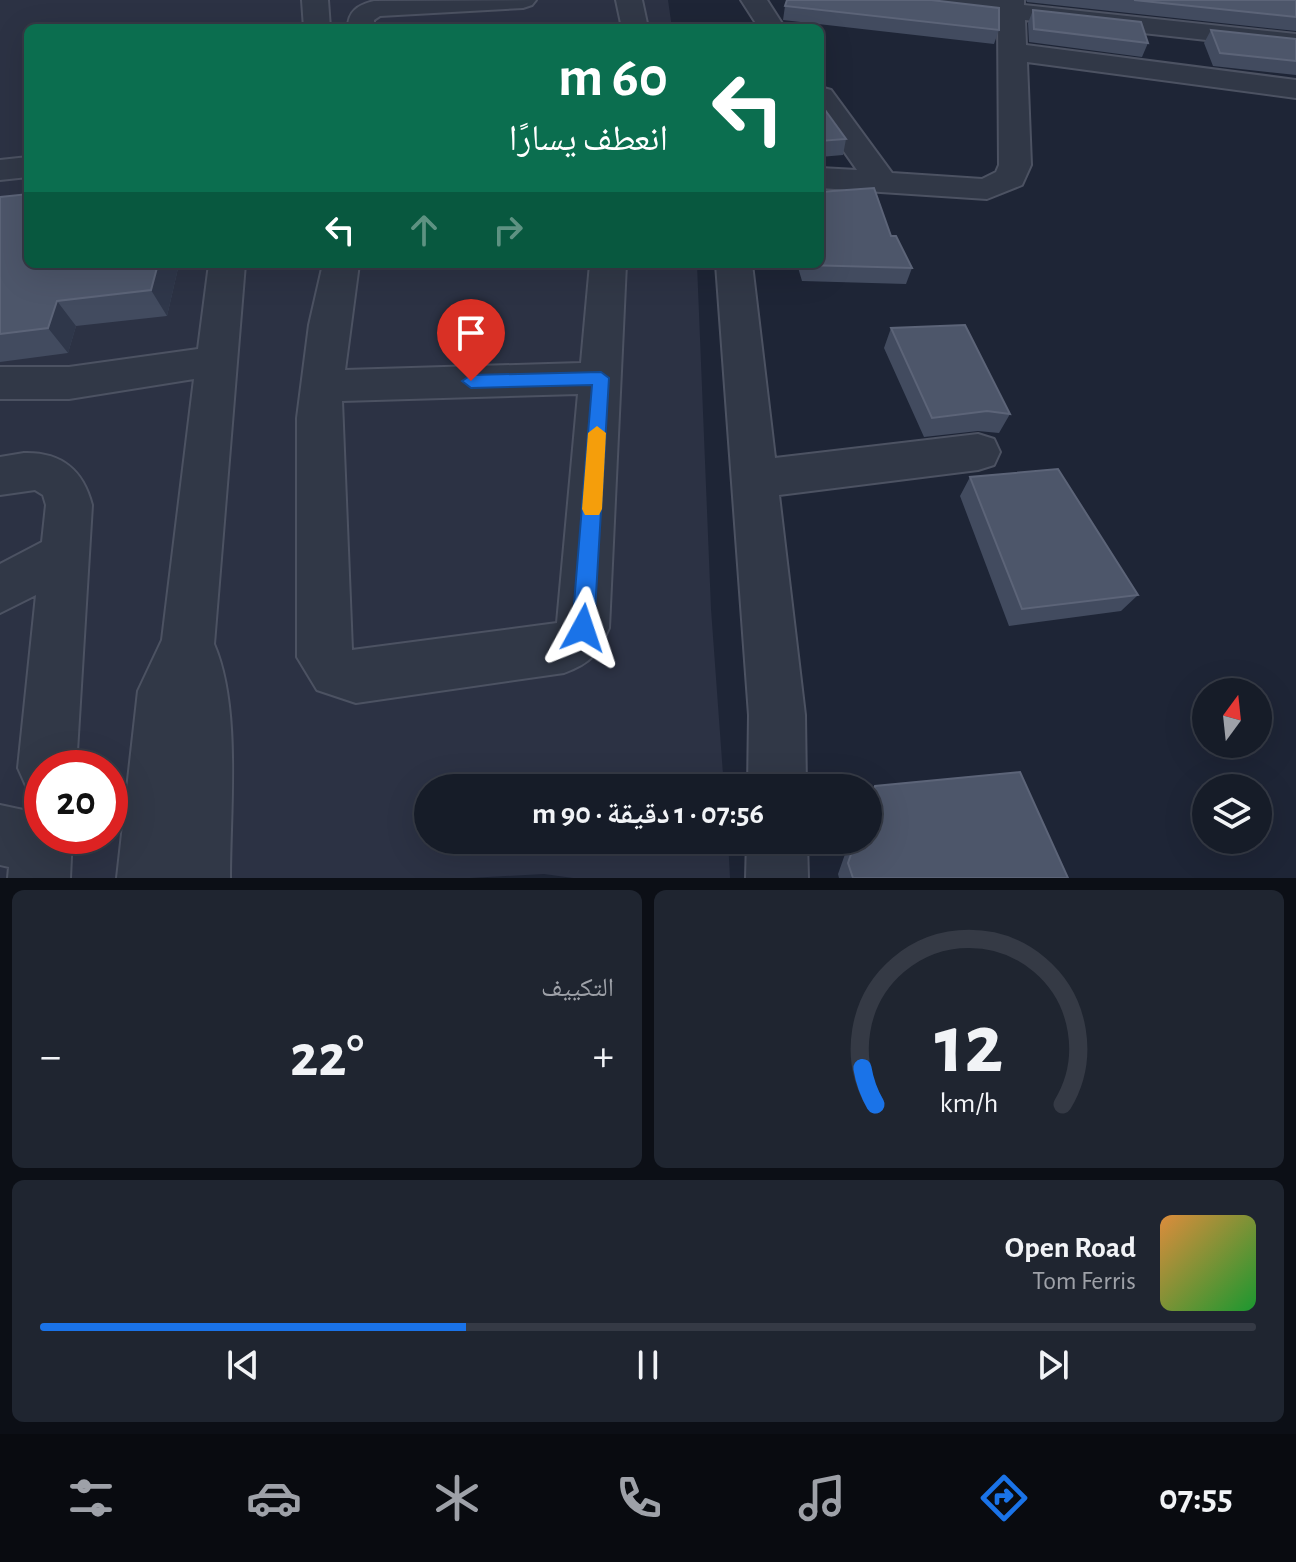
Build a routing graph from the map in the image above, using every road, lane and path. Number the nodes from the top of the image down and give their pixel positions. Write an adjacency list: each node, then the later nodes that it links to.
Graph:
1 (315, 0): 7 (street)
2 (523, 0): 8 (street)
3 (629, 0): 9 (street)
4 (754, 0): 10 (street)
5 (909, 0): 6 (street)
6 (1012, 5): 11 (street); 12 (street)
7 (317, 24)
8 (361, 24)
9 (634, 24)
10 (769, 24)
11 (1296, 42)
12 (1013, 52): 13 (street); 18 (street)
13 (1296, 89)
14 (824, 102): 18 (street)
15 (24, 167): 16 (street)
16 (0, 170)
17 (824, 178): 18 (street)
18 (882, 182)
19 (227, 268): 23 (street)
20 (340, 268): 26 (street)
21 (608, 268): 24 (street)
22 (734, 268): 29 (street)
23 (217, 361): 25 (street); 32 (street)
24 (601, 378): 26 (street); 26 (street)
25 (0, 383)
26 (322, 386)
27 (978, 452): 29 (street)
28 (0, 476): 30 (street)
29 (756, 479): 34 (street)
30 (65, 554): 31 (street); 33 (street)
31 (0, 590)
32 (187, 647): 36 (street); 37 (street)
33 (49, 750)
34 (777, 774)
35 (777, 854): 38 (street)
36 (148, 878)
37 (199, 878)
38 (777, 878)

